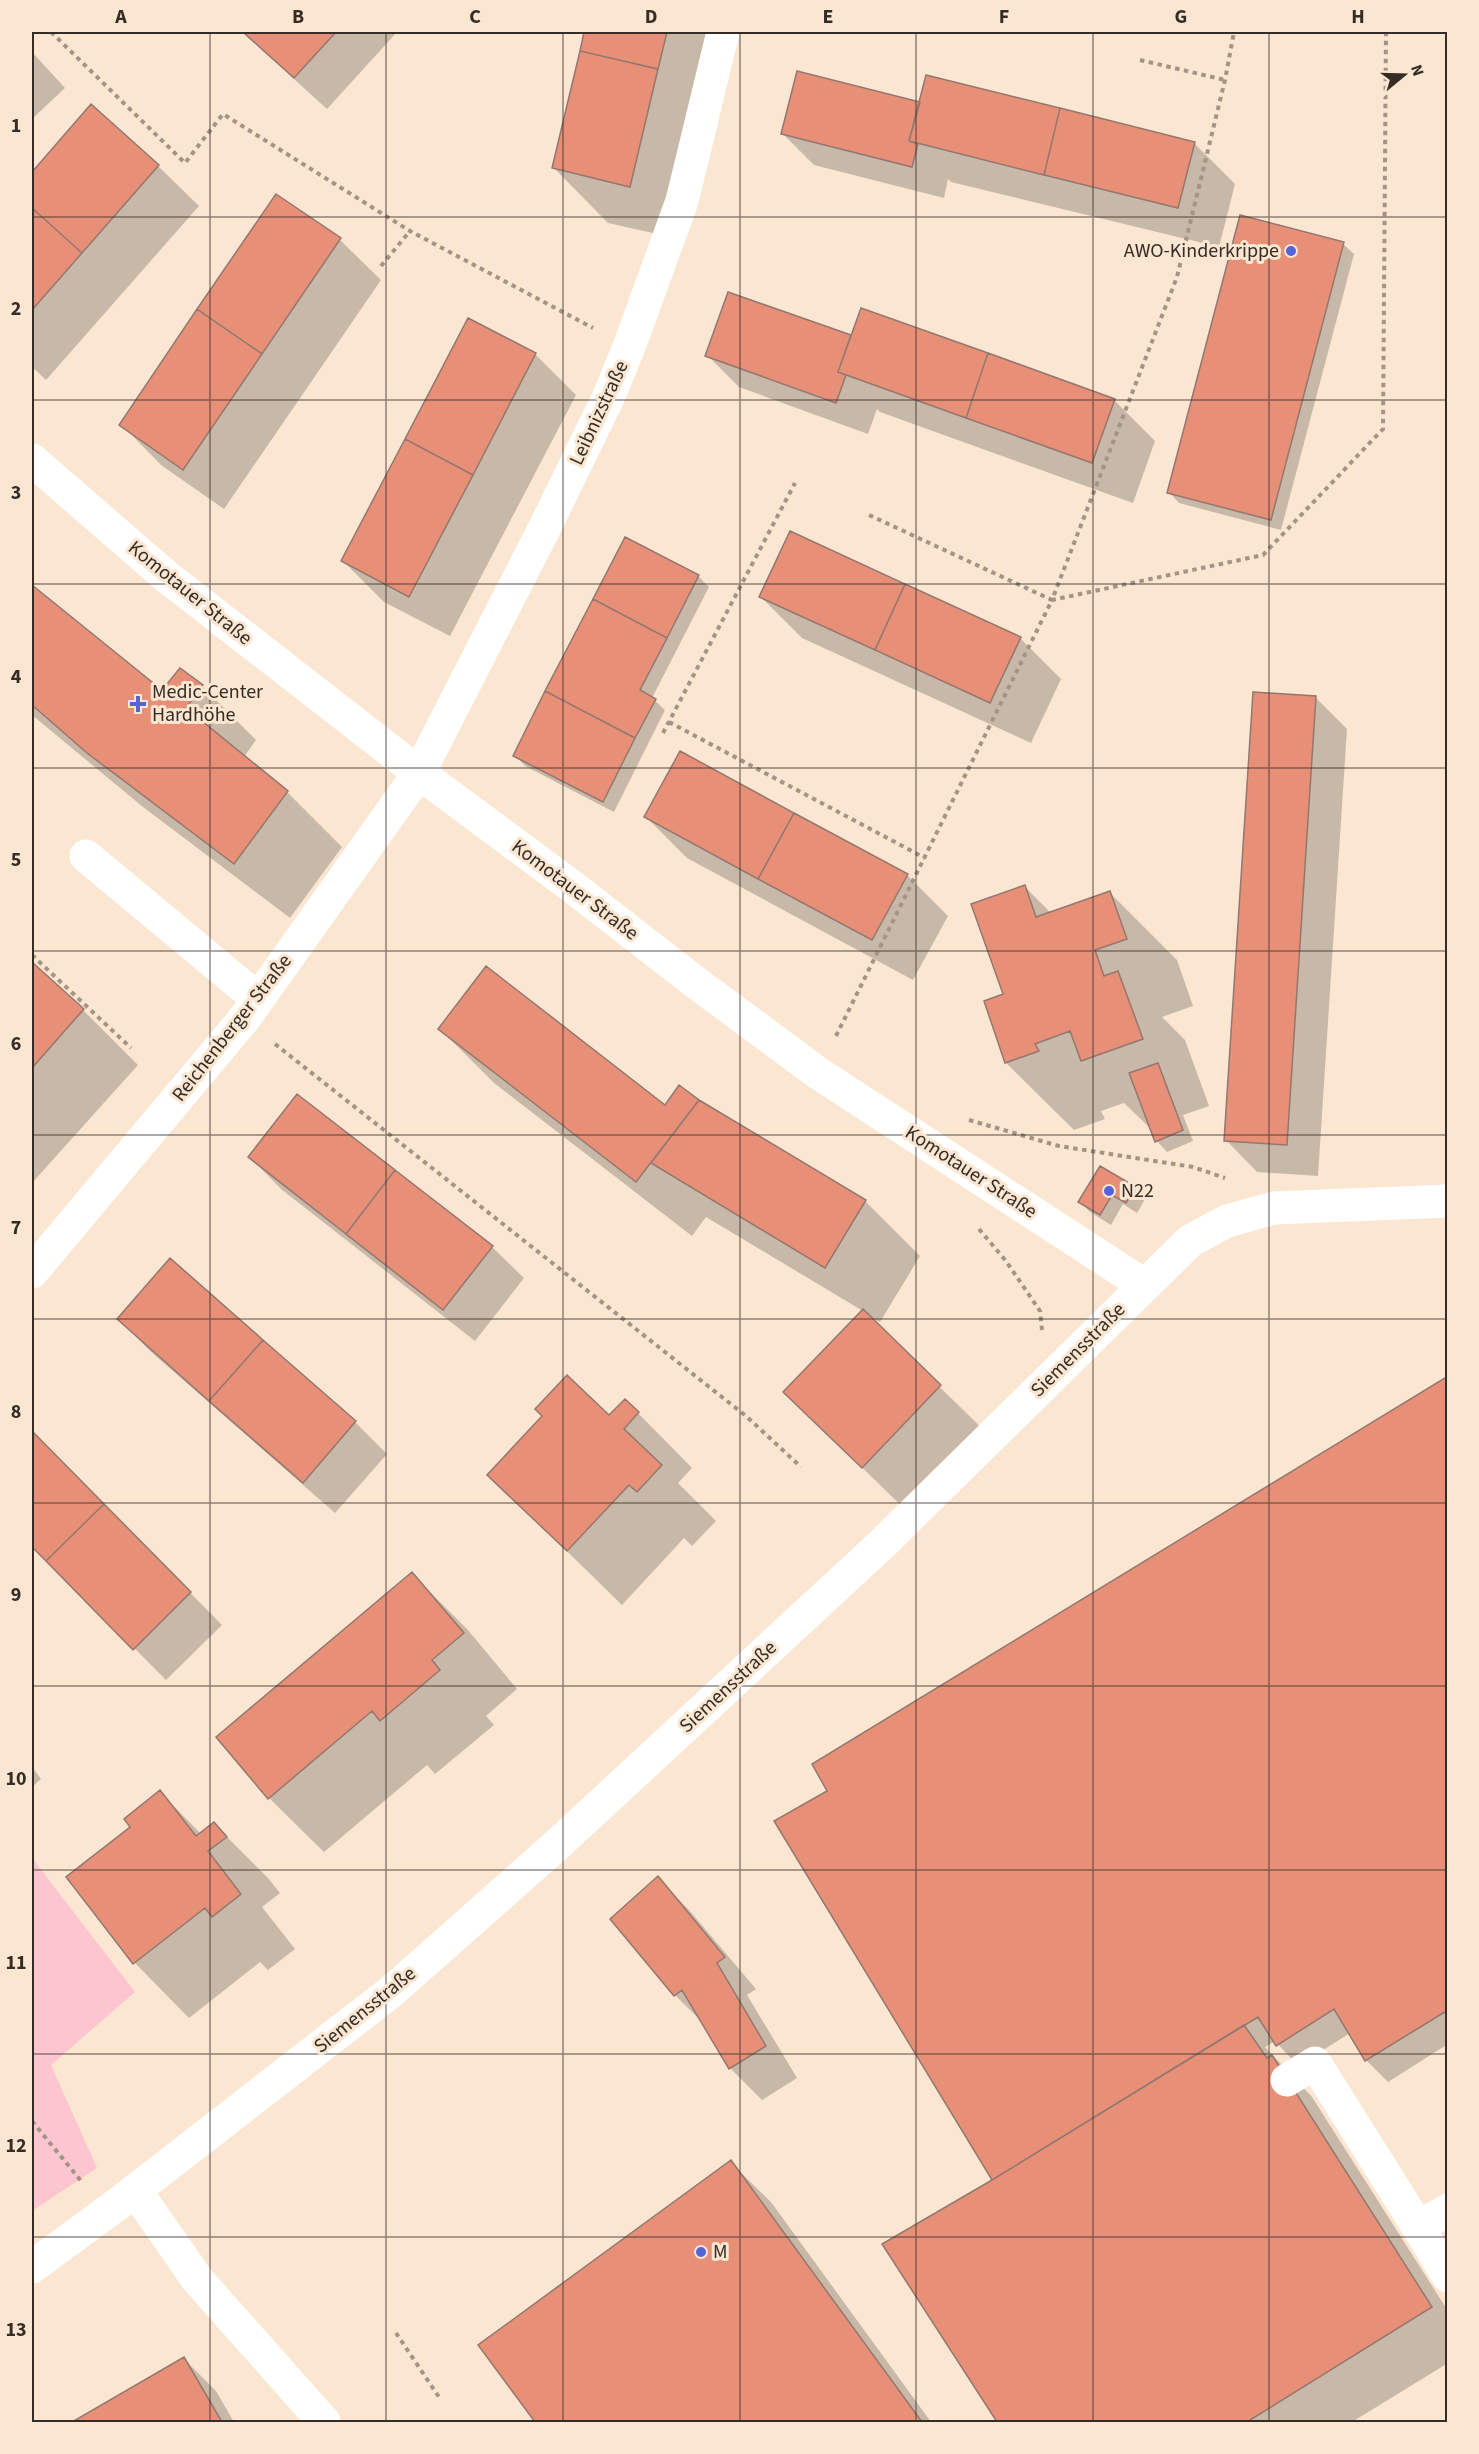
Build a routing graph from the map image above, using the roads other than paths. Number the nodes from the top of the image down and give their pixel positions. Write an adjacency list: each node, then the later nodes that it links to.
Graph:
1 (723, 32): 3 (street, Leibnizstraße)
2 (32, 460): 3 (street, Komotauer Straße)
3 (419, 773): 5 (street, Reichenberger Straße); 8 (street, Komotauer Straße)
4 (86, 856): 5 (street)
5 (251, 1009): 7 (street, Reichenberger Straße)
6 (1448, 1201): 8 (street, Siemensstraße)
7 (32, 1272)
8 (1144, 1285): 10 (street, Siemensstraße)
9 (1287, 2080): 12 (street)
10 (135, 2190): 13 (street, Siemensstraße); 15 (street)
11 (1448, 2210): 12 (street)
12 (1418, 2227): 14 (street)
13 (32, 2267)
14 (1448, 2276)
15 (324, 2422)

